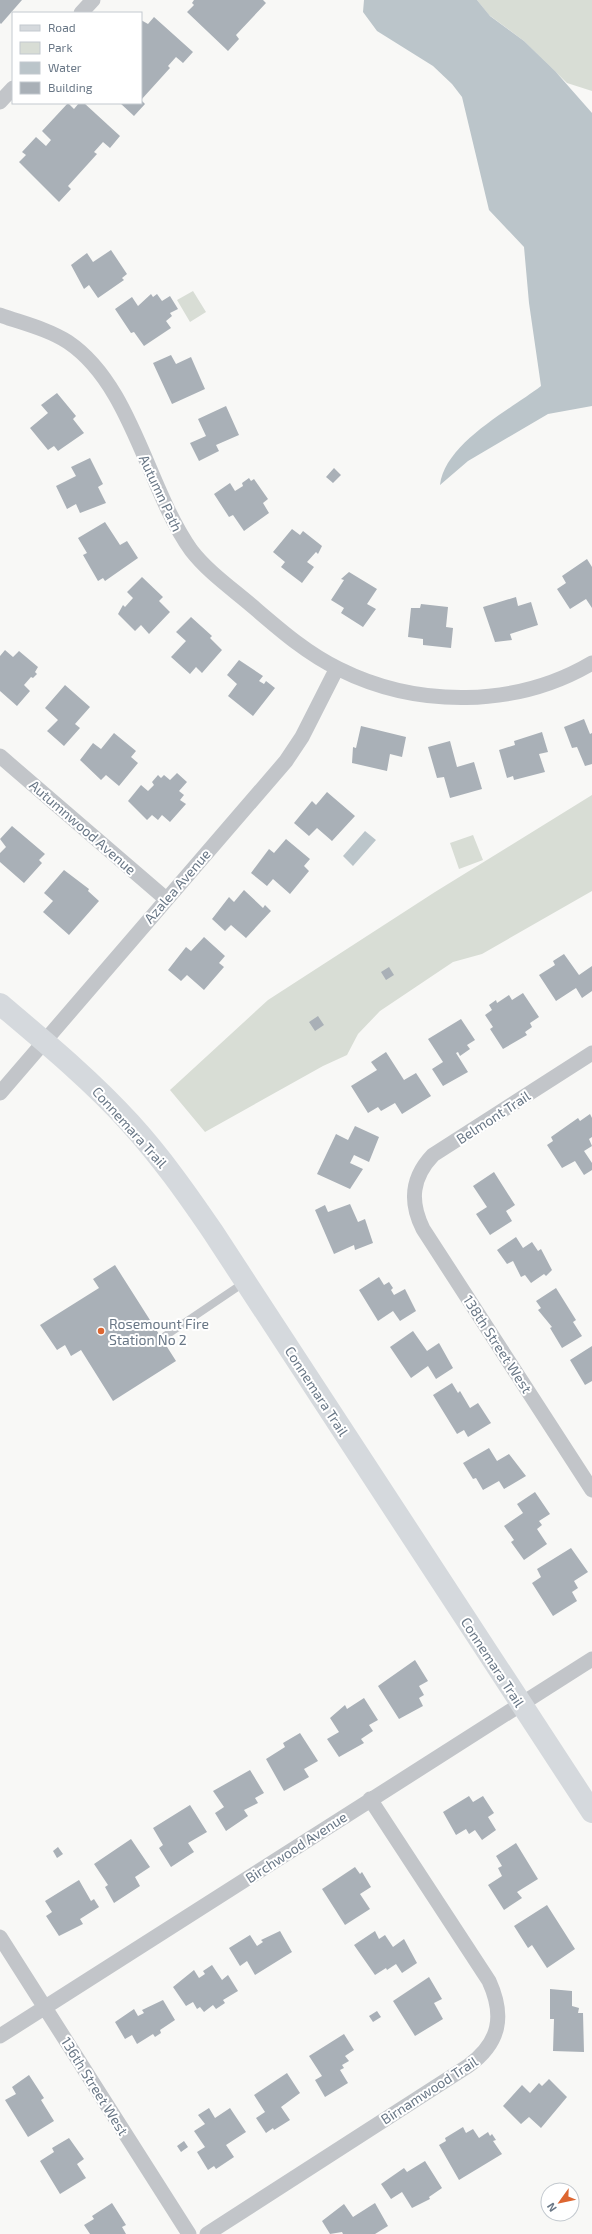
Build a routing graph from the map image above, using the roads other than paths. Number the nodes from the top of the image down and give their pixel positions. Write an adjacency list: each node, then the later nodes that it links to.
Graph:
1 (93, 0): 2 (street)
2 (82, 12)
3 (12, 89): 4 (street)
4 (0, 102)
5 (0, 315): 7 (street, Autumn Path)
6 (592, 663): 7 (street, Autumn Path)
7 (337, 668): 9 (street, Azalea Avenue)
8 (0, 756): 9 (street, Autumnwood Avenue)
9 (166, 899): 11 (street, Azalea Avenue)
10 (0, 1004): 11 (street, Connemara Trail)
11 (44, 1042): 13 (street, Azalea Avenue); 15 (street, Connemara Trail)
12 (592, 1054): 14 (street, Belmont Trail)
13 (0, 1093)
14 (414, 1195): 17 (street, 138th Street West)
15 (245, 1282): 16 (lane); 19 (street, Connemara Trail)
16 (162, 1338)
17 (592, 1490)
18 (592, 1659): 19 (street, Birchwood Avenue)
19 (520, 1704): 20 (street, Birchwood Avenue); 21 (street, Connemara Trail)
20 (370, 1799): 23 (street, Birchwood Avenue); 26 (street, Birnamwood Trail)
21 (592, 1812)
22 (0, 1937): 23 (street, 136th Street West)
23 (45, 2007): 24 (street, Birchwood Avenue); 25 (street, 136th Street West)
24 (0, 2036)
25 (189, 2234)
26 (207, 2234)

